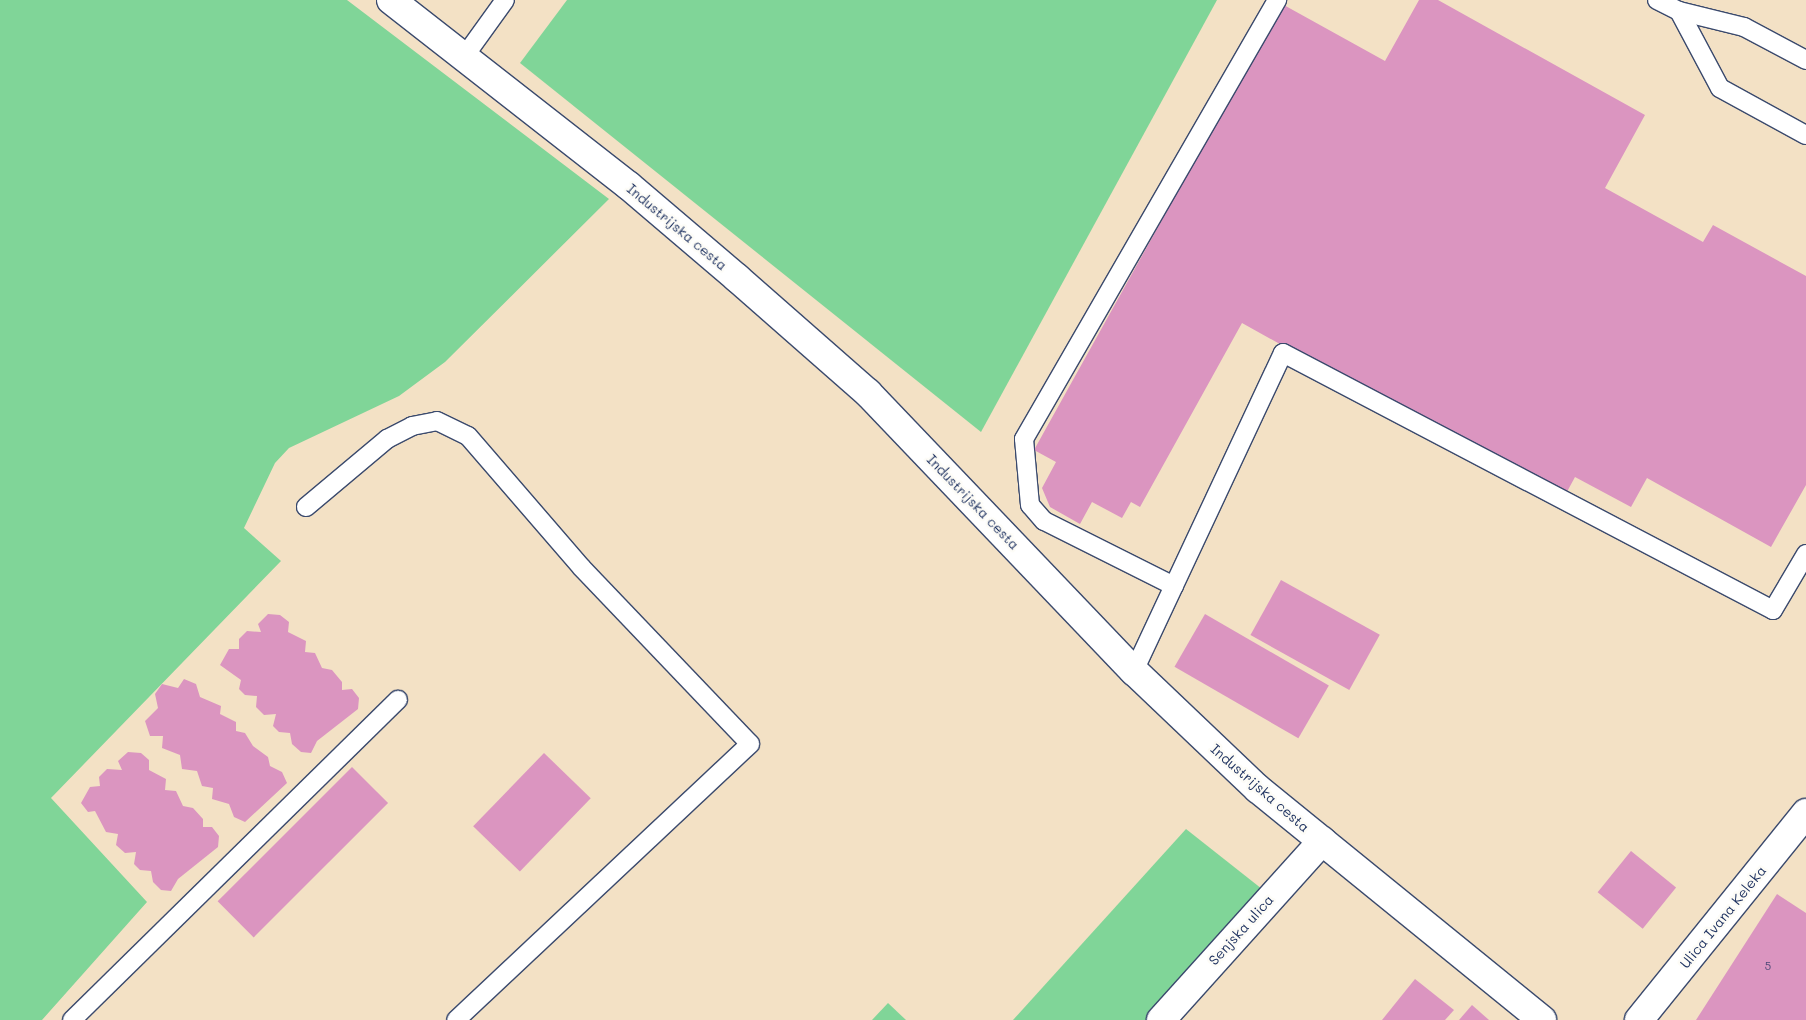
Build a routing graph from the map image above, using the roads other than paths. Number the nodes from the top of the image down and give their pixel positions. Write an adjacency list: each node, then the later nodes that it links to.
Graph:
1 (391, 0): 6 (street, Industrijska cesta)
2 (505, 0): 6 (lane)
3 (1277, 0): 11 (lane)
4 (1657, 0): 5 (lane)
5 (1678, 11): 7 (lane); 8 (lane)
6 (464, 57): 12 (street, Industrijska cesta)
7 (1806, 60)
8 (1806, 135)
9 (306, 507): 17 (lane)
10 (1806, 554): 11 (lane)
11 (1174, 586): 12 (lane)
12 (1134, 671): 15 (street, Industrijska cesta)
13 (398, 700): 16 (lane)
14 (1806, 813): 20 (street, Ulica Ivana Keleka)
15 (1322, 841): 18 (street, Senjska ulica); 19 (street, Industrijska cesta)
16 (72, 1020)
17 (456, 1020)
18 (1161, 1020)
19 (1542, 1020)
20 (1639, 1020)

